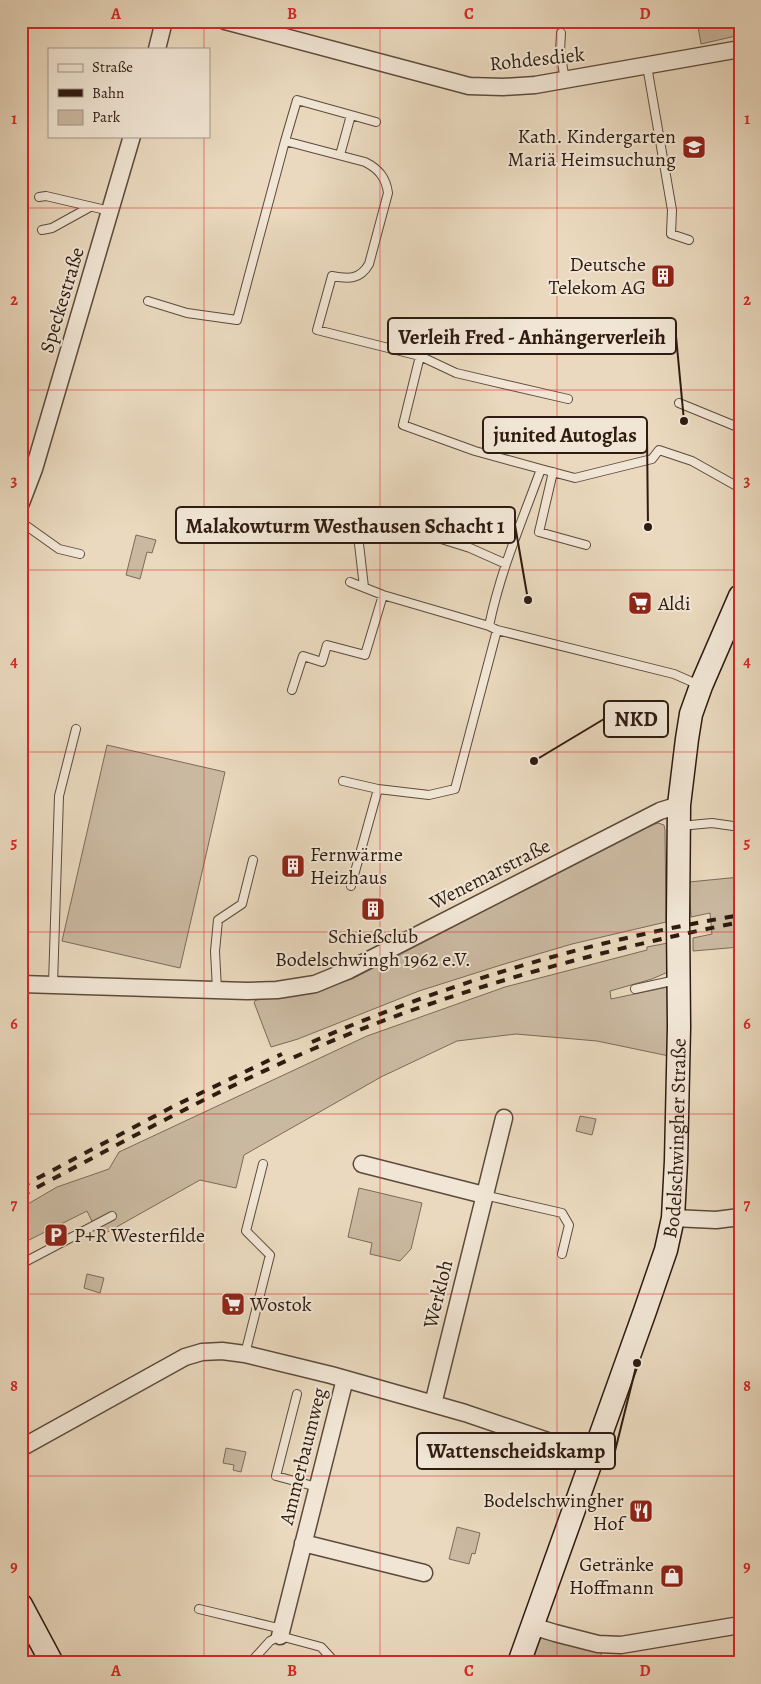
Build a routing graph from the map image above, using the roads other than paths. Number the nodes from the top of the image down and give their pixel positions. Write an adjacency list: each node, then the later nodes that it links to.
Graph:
1 (164, 21): 4 (street)
2 (225, 21): 7 (street, Rohdesdiek)
3 (561, 33): 7 (lane)
4 (157, 48)
5 (740, 49): 6 (street, Rohdesdiek)
6 (647, 66): 7 (street, Rohdesdiek); 17 (lane)
7 (565, 80)
8 (351, 115): 9 (lane); 11 (lane); 12 (lane)
9 (376, 122)
10 (131, 138): 15 (street, Speckestraße)
11 (285, 141): 12 (lane); 18 (lane)
12 (340, 156): 19 (lane)
13 (39, 197): 14 (lane)
14 (90, 206): 15 (lane); 16 (lane)
15 (111, 212): 26 (street, Speckestraße)
16 (42, 230)
17 (689, 240)
18 (148, 301)
19 (420, 356): 20 (lane); 23 (lane)
20 (568, 400)
21 (679, 403): 22 (lane)
22 (740, 428)
23 (541, 469): 24 (lane); 32 (lane)
24 (553, 472): 25 (lane); 30 (lane)
25 (740, 488)
26 (21, 503)
27 (21, 522): 31 (lane)
28 (438, 538): 32 (lane)
29 (359, 544): 34 (lane)
30 (586, 545)
31 (80, 554)
32 (506, 564): 37 (lane)
33 (350, 582): 34 (lane)
34 (364, 587): 35 (lane)
35 (383, 595): 37 (lane); 39 (lane)
36 (740, 596): 38 (street, Bodelschwingher Straße)
37 (493, 628): 38 (lane); 42 (lane)
38 (701, 686): 43 (street, Bodelschwingher Straße)
39 (292, 690)
40 (76, 729): 49 (lane)
41 (344, 781): 42 (lane)
42 (378, 789): 46 (lane)
43 (679, 815): 44 (lane); 47 (street, Bodelschwingher Straße); 51 (street, Wenemarstraße)
44 (740, 827)
45 (253, 860): 51 (lane)
46 (351, 886)
47 (678, 979): 50 (lane); 58 (street, Bodelschwingher Straße)
48 (21, 984): 49 (street, Wenemarstraße)
49 (53, 984): 51 (street, Wenemarstraße)
50 (634, 989)
51 (217, 990)
52 (504, 1118): 55 (street, Werkloh)
53 (263, 1164): 61 (lane)
54 (362, 1164): 55 (street)
55 (484, 1195): 59 (lane); 64 (street, Werkloh)
56 (112, 1216): 60 (lane)
57 (740, 1217): 58 (street)
58 (673, 1218): 66 (street, Bodelschwingher Straße)
59 (562, 1254)
60 (21, 1264)
61 (245, 1354): 62 (street); 65 (street)
62 (345, 1379): 64 (street); 67 (street, Ammerbaumweg)
63 (297, 1394): 67 (lane)
64 (433, 1404): 66 (street)
65 (21, 1448)
66 (592, 1456): 73 (street, Bodelschwingher Straße)
67 (317, 1487): 68 (street, Ammerbaumweg)
68 (303, 1543): 69 (street, Ammerbaumweg); 74 (street, Ammerbaumweg)
69 (424, 1573)
70 (21, 1605): 76 (street)
71 (199, 1609): 74 (lane)
72 (740, 1625): 73 (street)
73 (532, 1626): 79 (street, Bodelschwingher Straße)
74 (281, 1632): 75 (lane); 77 (lane)
75 (332, 1661): 78 (lane)
76 (52, 1663)
77 (250, 1663)
78 (345, 1663)
79 (519, 1663)

